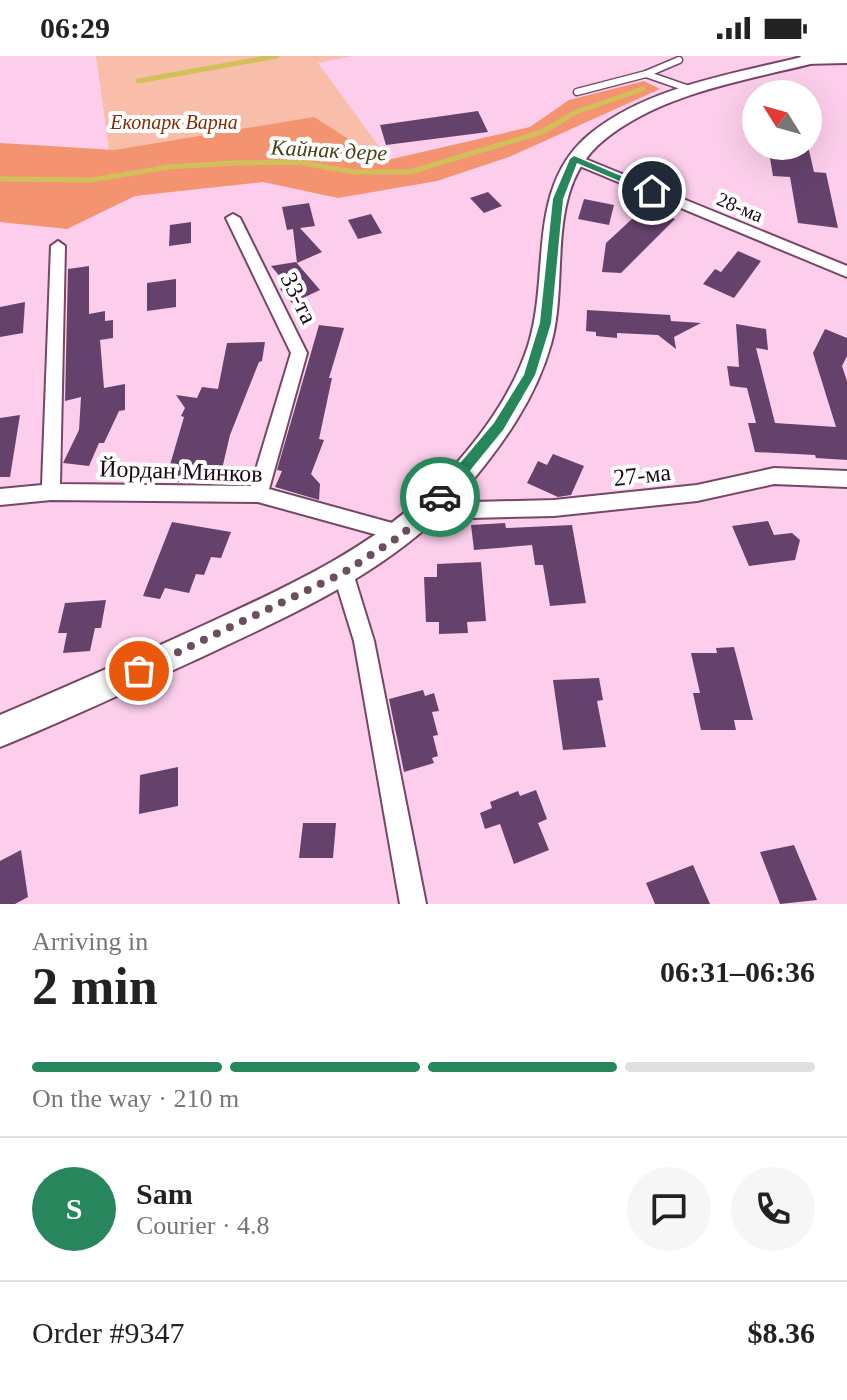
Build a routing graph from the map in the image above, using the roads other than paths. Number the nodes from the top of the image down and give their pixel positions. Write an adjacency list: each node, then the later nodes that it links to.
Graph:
1 (817, 57): 2 (highway); 5 (street)
2 (847, 57)
3 (679, 60): 4 (lane)
4 (646, 74): 5 (lane); 6 (lane)
5 (696, 91): 7 (street)
6 (577, 92)
7 (574, 159): 10 (street, 28-ма); 13 (street)
8 (233, 218): 14 (street, 33-та)
9 (58, 246): 12 (street)
10 (847, 272)
11 (847, 479): 13 (street, 27-ма)
12 (51, 492): 14 (street, Йордан Минков); 15 (street, Йордан Минков)
13 (445, 493): 16 (street)
14 (258, 494): 16 (street, Йордан Минков)
15 (0, 497)
16 (403, 534): 17 (street)
17 (343, 573): 18 (street); 19 (street)
18 (0, 731)
19 (413, 904)

